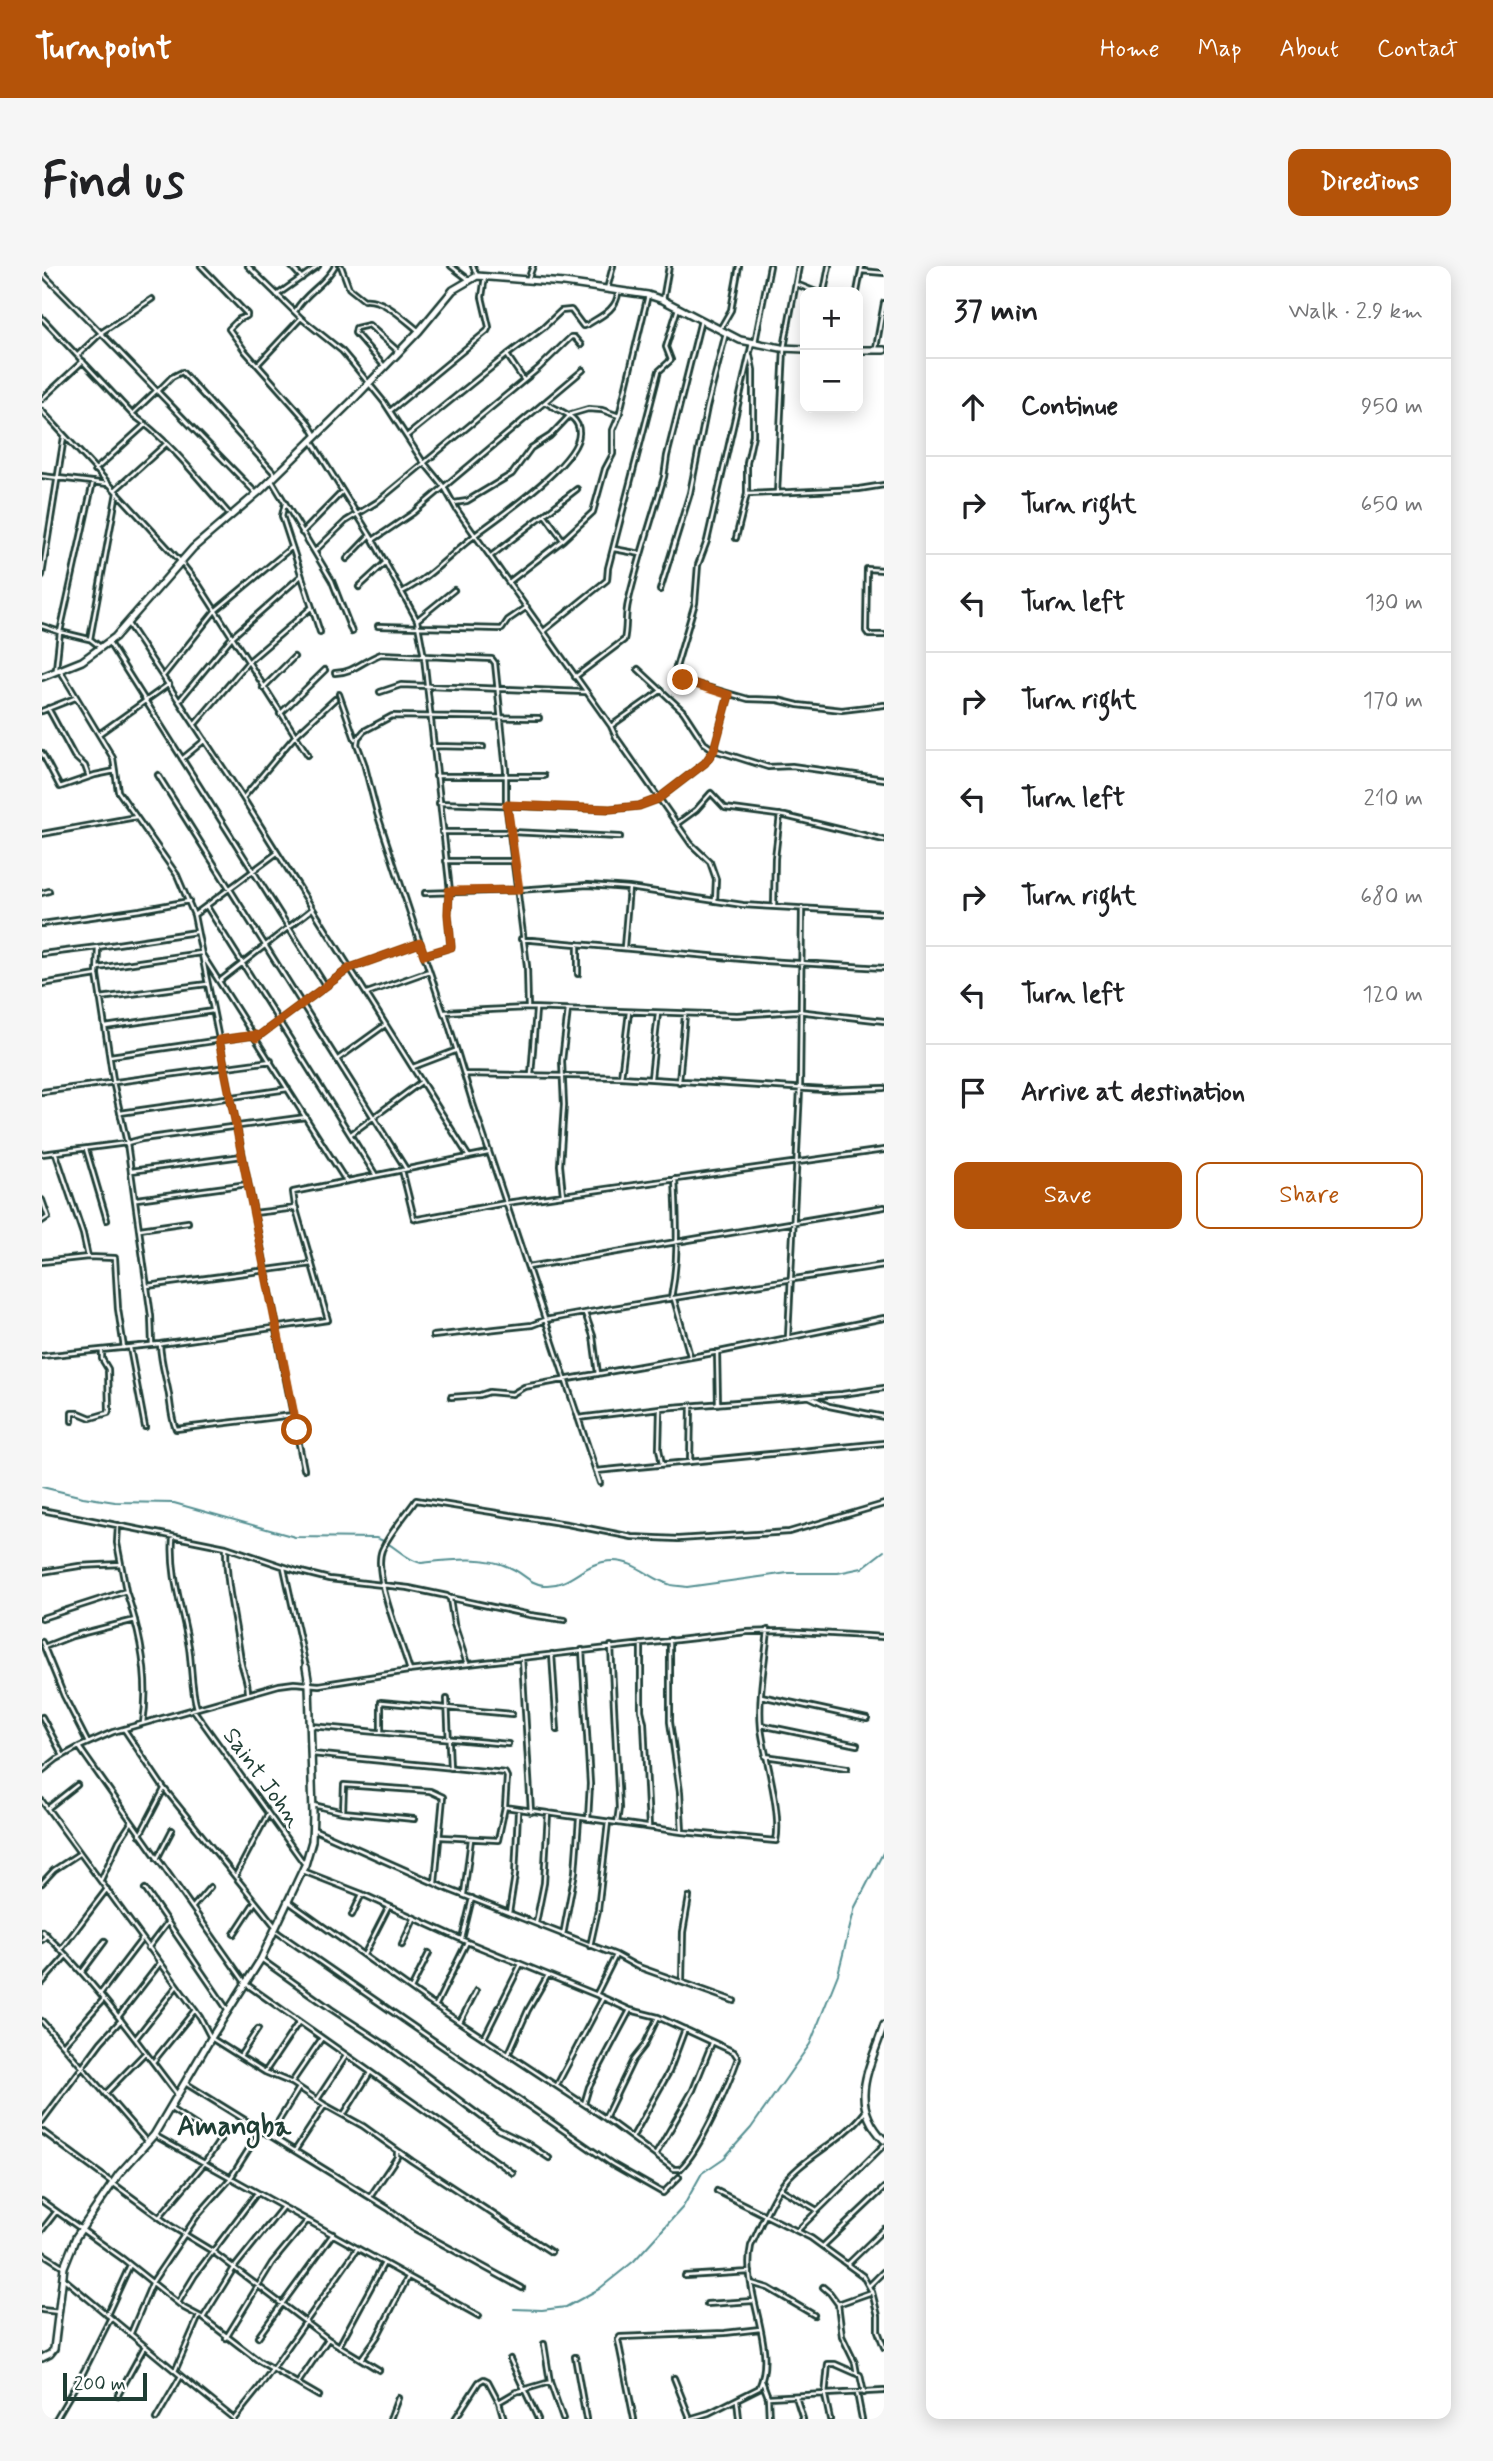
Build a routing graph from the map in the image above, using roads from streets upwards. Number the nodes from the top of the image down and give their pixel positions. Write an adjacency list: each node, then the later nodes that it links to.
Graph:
1 (201, 266): 55 (street)
2 (248, 266): 30 (street)
3 (291, 266): 21 (street)
4 (318, 266): 21 (street)
5 (335, 266): 36 (street)
6 (341, 266): 40 (street)
7 (451, 266): 22 (street)
8 (472, 266): 19 (street)
9 (533, 266): 23 (street)
10 (613, 266): 28 (street)
11 (669, 266): 33 (street)
12 (739, 266): 42 (street)
13 (771, 266): 43 (street)
14 (799, 266): 24 (street)
15 (829, 266): 26 (street)
16 (862, 268): 17 (street); 27 (street)
17 (884, 273)
18 (43, 276): 41 (street)
19 (477, 276): 20 (street); 22 (street)
20 (485, 276): 23 (street); 64 (street)
21 (302, 278): 30 (street)
22 (469, 280): 40 (street)
23 (528, 281): 28 (street)
24 (795, 283): 25 (street); 45 (street)
25 (804, 287)
26 (825, 287)
27 (858, 287)
28 (607, 289): 29 (street)
29 (618, 290): 31 (street); 53 (street)
30 (277, 295): 36 (street)
31 (648, 295): 33 (street); 67 (street)
32 (152, 299): 41 (street)
33 (663, 300): 35 (street)
34 (884, 303): 48 (street)
35 (678, 307): 39 (street); 102 (street)
36 (296, 311): 38 (street)
37 (42, 318): 52 (street)
38 (301, 318): 55 (street); 59 (street)
39 (701, 320): 42 (street); 104 (street)
40 (419, 331): 50 (street)
41 (102, 332): 52 (street); 60 (street)
42 (723, 332): 43 (street); 115 (street)
43 (753, 344): 45 (street); 51 (street)
44 (581, 345): 58 (street)
45 (784, 348): 46 (street); 85 (street)
46 (800, 349)
47 (863, 350): 48 (street)
48 (875, 350): 49 (street)
49 (884, 350)
50 (399, 352): 56 (street); 56 (street)
51 (750, 353): 87 (street); 152 (street)
52 (78, 355): 54 (street)
53 (508, 355): 58 (street); 69 (street)
54 (83, 361): 61 (street); 65 (street)
55 (258, 364): 71 (street)
56 (384, 367): 59 (street)
57 (583, 370): 62 (street)
58 (523, 379): 73 (street)
59 (369, 383): 64 (street); 71 (street)
60 (156, 392): 65 (street); 77 (street); 86 (street)
61 (42, 399)
62 (545, 402): 66 (street); 81 (street)
63 (42, 411): 70 (street)
64 (390, 411): 69 (street)
65 (132, 414): 68 (street)
66 (570, 416): 67 (street); 89 (street); 94 (street)
67 (619, 416): 98 (street)
68 (146, 424): 72 (street); 74 (street)
69 (408, 435): 73 (street)
70 (64, 436): 74 (street); 76 (street)
71 (314, 438): 77 (street); 84 (street)
72 (166, 444): 83 (street); 91 (street)
73 (424, 462): 81 (street); 92 (street)
74 (95, 470): 79 (street)
75 (42, 476): 76 (street)
76 (57, 478): 78 (street); 100 (street)
77 (273, 478): 86 (street); 88 (street)
78 (93, 482): 79 (street); 126 (street)
79 (109, 484): 83 (street)
80 (884, 485): 85 (street)
81 (444, 487): 89 (street); 97 (street)
82 (577, 489): 90 (street)
83 (116, 491): 107 (street); 131 (street)
84 (343, 492): 92 (street); 93 (street)
85 (777, 493): 87 (street)
86 (257, 494): 91 (street)
87 (747, 494): 96 (street)
88 (285, 503): 93 (street); 101 (street)
89 (454, 503): 94 (street)
90 (545, 515): 98 (street); 105 (street)
91 (231, 516): 107 (street)
92 (357, 516): 95 (street); 103 (street)
93 (302, 533): 103 (street)
94 (475, 534): 105 (street); 116 (street)
95 (370, 535): 97 (street); 106 (street)
96 (736, 538)
97 (373, 540): 108 (street)
98 (563, 540): 112 (street)
99 (42, 543): 100 (street)
100 (48, 544): 110 (street)
101 (292, 547): 111 (street); 119 (street)
102 (614, 548): 104 (street); 125 (street)
103 (315, 551): 128 (street)
104 (641, 554): 143 (street)
105 (491, 556): 112 (street)
106 (346, 559)
107 (180, 561): 119 (street); 121 (street)
108 (386, 562): 113 (street); 116 (street)
109 (884, 570): 129 (street)
110 (42, 575)
111 (301, 576): 117 (street); 130 (street)
112 (509, 582): 118 (street)
113 (359, 586)
114 (454, 590): 120 (street)
115 (660, 590)
116 (402, 592): 120 (street)
117 (312, 607): 127 (street); 136 (street)
118 (527, 607): 124 (street); 125 (street)
119 (215, 611): 130 (street); 141 (street)
120 (418, 620): 124 (street)
121 (128, 624): 132 (street); 141 (street)
122 (42, 626): 126 (street)
123 (378, 626): 124 (street)
124 (419, 628): 135 (street)
125 (544, 631): 143 (street)
126 (60, 632): 131 (street); 139 (street)
127 (320, 632)
128 (352, 632)
129 (884, 635)
130 (232, 637): 136 (street); 155 (street)
131 (90, 639): 133 (street)
132 (108, 643): 133 (street); 156 (street)
133 (102, 648): 139 (street)
134 (294, 657): 146 (street)
135 (424, 657): 140 (street); 145 (street); 147 (street)
136 (248, 662): 146 (street); 164 (street)
137 (638, 669): 148 (street)
138 (325, 670): 160 (street)
139 (58, 671): 142 (street); 153 (street)
140 (335, 673)
141 (163, 676): 144 (street)
142 (42, 677)
143 (575, 677): 150 (street)
144 (169, 684): 155 (street); 156 (street)
145 (427, 686): 147 (street); 149 (street); 161 (street)
146 (263, 688): 160 (street)
147 (498, 690): 150 (street); 162 (street)
148 (663, 690): 165 (street); 172 (street)
149 (380, 692)
150 (586, 692): 165 (street)
151 (339, 694): 169 (street)
152 (729, 695): 157 (street); 172 (street)
153 (76, 698): 158 (street); 166 (street)
154 (335, 699): 167 (street)
155 (179, 701): 164 (street)
156 (145, 702): 166 (street); 175 (street)
157 (884, 705)
158 (48, 708): 159 (street); 181 (street)
159 (42, 711)
160 (280, 714): 167 (street)
161 (430, 715): 162 (street); 169 (street); 170 (street)
162 (501, 718): 163 (street); 179 (street)
163 (539, 718)
164 (195, 724): 168 (street)
165 (611, 726): 183 (street)
166 (99, 734): 176 (street)
167 (295, 736): 174 (street); 184 (street)
168 (205, 740): 175 (street); 184 (street)
169 (356, 742): 218 (street)
170 (433, 746): 171 (street); 178 (street)
171 (483, 747)
172 (714, 750): 182 (street); 183 (street)
173 (42, 753): 181 (street)
174 (308, 755)
175 (182, 759): 198 (street)
176 (115, 771): 181 (street); 188 (street)
177 (158, 775): 199 (street)
178 (436, 776): 179 (street); 185 (street)
179 (506, 776): 180 (street); 186 (street)
180 (544, 776)
181 (89, 777)
182 (884, 779)
183 (660, 797): 186 (street); 189 (street)
184 (243, 798): 195 (street)
185 (439, 803): 186 (street); 190 (street)
186 (507, 805): 191 (street)
187 (780, 815): 189 (street); 194 (street); 208 (street)
188 (136, 817): 192 (street); 206 (street)
189 (678, 824): 207 (street)
190 (442, 832): 191 (street); 197 (street)
191 (511, 832): 193 (street); 196 (street)
192 (42, 834)
193 (620, 837)
194 (884, 840)
195 (277, 853): 198 (street); 211 (street)
196 (513, 861): 197 (street); 201 (street)
197 (446, 862): 203 (street)
198 (253, 871): 199 (street); 215 (street)
199 (230, 888): 209 (street); 220 (street)
200 (629, 888): 201 (street); 207 (street); 222 (street)
201 (519, 890): 203 (street); 217 (street)
202 (49, 891): 204 (street)
203 (449, 891): 205 (street); 225 (street)
204 (42, 893)
205 (425, 893)
206 (189, 901): 213 (street); 214 (street)
207 (715, 901): 208 (street)
208 (774, 906): 210 (street)
209 (206, 907): 213 (street); 226 (street)
210 (802, 908): 212 (street); 227 (street)
211 (312, 909): 215 (street); 229 (street)
212 (884, 913)
213 (194, 915): 216 (street)
214 (42, 924)
215 (290, 927): 220 (street); 237 (street)
216 (196, 932): 221 (street); 223 (street)
217 (522, 940): 219 (street); 241 (street)
218 (420, 943): 225 (street); 229 (street)
219 (578, 944): 222 (street); 232 (street)
220 (266, 946): 226 (street); 240 (street)
221 (98, 947): 224 (street); 228 (street)
222 (624, 948): 227 (street)
223 (201, 953): 228 (street); 234 (street); 236 (street)
224 (42, 954)
225 (424, 955): 231 (street)
226 (243, 963): 234 (street); 250 (street)
227 (802, 963): 230 (street); 246 (street)
228 (98, 968): 233 (street)
229 (350, 968): 237 (street); 238 (street)
230 (884, 968)
231 (429, 971): 238 (street); 248 (street)
232 (579, 974)
233 (97, 975): 235 (street); 239 (street)
234 (219, 980): 254 (street)
235 (42, 984)
236 (207, 984): 239 (street); 244 (street)
237 (325, 985): 240 (street)
238 (366, 994): 252 (street)
239 (100, 998): 253 (street)
240 (302, 1003): 250 (street); 258 (street)
241 (528, 1008): 242 (street); 248 (street)
242 (536, 1010): 243 (street); 263 (street)
243 (568, 1010): 245 (street); 264 (street)
244 (213, 1011): 253 (street); 255 (street)
245 (629, 1012): 247 (street); 265 (street)
246 (802, 1012): 249 (street); 251 (street); 272 (street)
247 (658, 1013): 249 (street); 266 (street)
248 (444, 1014): 256 (street)
249 (685, 1014): 268 (street)
250 (279, 1020): 254 (street); 279 (street)
251 (884, 1021)
252 (385, 1025): 258 (street); 261 (street)
253 (105, 1027): 257 (street)
254 (256, 1037): 255 (street); 259 (street)
255 (219, 1040): 257 (street); 260 (street)
256 (455, 1051): 261 (street); 262 (street)
257 (110, 1056): 269 (street)
258 (338, 1059): 277 (street)
259 (271, 1062): 260 (street); 270 (street)
260 (224, 1068): 269 (street); 274 (street)
261 (412, 1068): 267 (street)
262 (463, 1074): 263 (street); 284 (street)
263 (531, 1075): 264 (street)
264 (563, 1076): 265 (street); 295 (street)
265 (621, 1077): 266 (street)
266 (651, 1078): 268 (street)
267 (421, 1082): 277 (street); 287 (street)
268 (679, 1082): 272 (street)
269 (114, 1084): 273 (street); 275 (street)
270 (288, 1088): 274 (street); 276 (street)
271 (884, 1088): 272 (street)
272 (800, 1089): 288 (street)
273 (42, 1093)
274 (231, 1097): 275 (street); 278 (street)
275 (120, 1113): 280 (street)
276 (306, 1117): 278 (street); 293 (street)
277 (374, 1117): 279 (street); 289 (street)
278 (236, 1127): 280 (street); 286 (street)
279 (351, 1134): 291 (street)
280 (127, 1143): 281 (street); 290 (street)
281 (86, 1149): 283 (street); 302 (street)
282 (884, 1150): 288 (street)
283 (56, 1153): 285 (street); 308 (street)
284 (489, 1153): 287 (street); 298 (street)
285 (42, 1154)
286 (242, 1156): 290 (street); 294 (street)
287 (469, 1157): 289 (street)
288 (794, 1163): 292 (street); 305 (street)
289 (404, 1169): 291 (street); 298 (street)
290 (131, 1171): 296 (street)
291 (375, 1174): 293 (street)
292 (675, 1179): 295 (street); 307 (street)
293 (346, 1181): 300 (street)
294 (248, 1184): 296 (street); 301 (street)
295 (563, 1195): 298 (street)
296 (136, 1199): 306 (street)
297 (42, 1200): 303 (street)
298 (506, 1203): 312 (street)
299 (884, 1207): 305 (street)
300 (296, 1208): 301 (street); 310 (street)
301 (254, 1213): 313 (street)
302 (107, 1220)
303 (42, 1221)
304 (188, 1222): 306 (street)
305 (792, 1222): 307 (street); 314 (street)
306 (140, 1229): 315 (street)
307 (678, 1240): 312 (street); 316 (street)
308 (88, 1257): 309 (street); 325 (street)
309 (42, 1262)
310 (312, 1264): 313 (street); 320 (street)
311 (884, 1265): 314 (street)
312 (527, 1267): 319 (street)
313 (264, 1271): 315 (street); 320 (street)
314 (791, 1280): 316 (street); 322 (street)
315 (147, 1286): 324 (street)
316 (672, 1298): 317 (street); 330 (street)
317 (585, 1312): 319 (street); 331 (street)
318 (884, 1318): 322 (street)
319 (545, 1320): 321 (street); 332 (street)
320 (276, 1328): 323 (street); 339 (street)
321 (433, 1336)
322 (788, 1337): 328 (street)
323 (160, 1344): 324 (street); 339 (street)
324 (152, 1345): 326 (street)
325 (124, 1348): 326 (street); 327 (street)
326 (130, 1348): 343 (street)
327 (102, 1351): 329 (street); 342 (street)
328 (717, 1352): 330 (street); 336 (street)
329 (42, 1356)
330 (690, 1356): 331 (street)
331 (598, 1374): 332 (street)
332 (565, 1380): 334 (street); 341 (street)
333 (884, 1388): 335 (street)
334 (450, 1396)
335 (810, 1396): 336 (street); 340 (street)
336 (718, 1404): 337 (street)
337 (691, 1406): 338 (street); 345 (street)
338 (660, 1408): 341 (street); 346 (street)
339 (293, 1415): 347 (street)
340 (884, 1417)
341 (578, 1418): 348 (street)
342 (72, 1421)
343 (145, 1427)
344 (884, 1443): 345 (street)
345 (690, 1462): 346 (street)
346 (662, 1464): 348 (street)
347 (304, 1469)
348 (596, 1471): 349 (street)
349 (600, 1483)
350 (884, 1504): 358 (street)
351 (42, 1510): 352 (street)
352 (118, 1525): 353 (street); 355 (street)
353 (173, 1537): 354 (street); 381 (street)
354 (226, 1547): 356 (street); 378 (street)
355 (121, 1564): 357 (street); 359 (street)
356 (284, 1566): 358 (street); 375 (street)
357 (42, 1572)
358 (382, 1586): 360 (street); 376 (street)
359 (126, 1591): 361 (street); 362 (street)
360 (450, 1598): 363 (street); 374 (street)
361 (42, 1618)
362 (135, 1620): 370 (street); 386 (street)
363 (565, 1620)
364 (768, 1630): 365 (street); 366 (street); 379 (street)
365 (884, 1637)
366 (670, 1640): 368 (street); 423 (street)
367 (42, 1642): 370 (street)
368 (641, 1644): 369 (street); 420 (street)
369 (611, 1646): 371 (street); 419 (street)
370 (44, 1647): 393 (street)
371 (582, 1650): 372 (street); 416 (street)
372 (552, 1654): 373 (street); 390 (street)
373 (522, 1657): 374 (street); 411 (street)
374 (467, 1665): 376 (street)
375 (306, 1667): 377 (street)
376 (410, 1671): 377 (street)
377 (309, 1685): 378 (street); 388 (street)
378 (248, 1692): 381 (street)
379 (761, 1696): 385 (street); 387 (street)
380 (447, 1699): 382 (street)
381 (195, 1708): 386 (street); 412 (street, Saint John)
382 (447, 1708): 383 (street); 391 (street); 392 (street)
383 (512, 1714)
384 (42, 1717): 398 (street)
385 (867, 1718)
386 (143, 1723): 389 (street)
387 (761, 1725): 395 (street); 399 (street)
388 (311, 1726): 391 (street); 397 (street)
389 (124, 1729): 393 (street); 404 (street)
390 (557, 1730)
391 (381, 1731): 392 (street)
392 (447, 1737): 394 (street); 400 (street)
393 (88, 1743): 396 (street)
394 (508, 1744)
395 (857, 1745)
396 (79, 1747): 398 (street); 418 (street)
397 (312, 1754): 400 (street); 406 (street)
398 (63, 1756): 402 (street)
399 (765, 1756): 401 (street); 423 (street)
400 (450, 1768): 407 (street)
401 (847, 1768)
402 (42, 1771)
403 (76, 1785): 408 (street)
404 (163, 1787): 424 (street); 430 (street)
405 (42, 1801): 408 (street)
406 (313, 1805): 410 (street); 421 (street)
407 (505, 1807): 409 (street); 426 (street)
408 (48, 1808): 427 (street)
409 (519, 1810): 411 (street); 445 (street)
410 (343, 1812): 414 (street); 425 (street)
411 (531, 1812): 413 (street)
412 (268, 1814): 429 (street, Saint John); 430 (street)
413 (548, 1814): 415 (street); 449 (street)
414 (414, 1819)
415 (579, 1819): 416 (street); 454 (street)
416 (588, 1819): 417 (street)
417 (608, 1822): 419 (street); 461 (street)
418 (131, 1823): 424 (street); 431 (street)
419 (617, 1823): 420 (street)
420 (649, 1827): 423 (street)
421 (313, 1829): 429 (street); 433 (street)
422 (172, 1830): 428 (street)
423 (682, 1832)
424 (140, 1835): 428 (street)
425 (441, 1837): 426 (street); 433 (street)
426 (471, 1839): 438 (street)
427 (80, 1853): 431 (street); 432 (street)
428 (157, 1859): 443 (street)
429 (304, 1868): 437 (street); 442 (street)
430 (236, 1875): 441 (street)
431 (101, 1880): 435 (street)
432 (42, 1883)
433 (435, 1884): 438 (street)
434 (210, 1887): 443 (street)
435 (107, 1889): 455 (street); 463 (street)
436 (145, 1889): 448 (street)
437 (362, 1894): 444 (street); 446 (street)
438 (464, 1894): 440 (street)
439 (689, 1897): 473 (street)
440 (472, 1898): 445 (street); 456 (street)
441 (255, 1902): 450 (street); 452 (street)
442 (289, 1902): 450 (street); 465 (street)
443 (193, 1906): 475 (street)
444 (388, 1907): 447 (street); 465 (street)
445 (509, 1913): 449 (street)
446 (352, 1915)
447 (414, 1919): 456 (street); 460 (street)
448 (167, 1923): 462 (street); 487 (street)
449 (536, 1923): 454 (street)
450 (275, 1928): 468 (street); 541 (street)
451 (42, 1931): 453 (street)
452 (234, 1934)
453 (47, 1935): 457 (street); 463 (street)
454 (563, 1935): 461 (street)
455 (142, 1939): 462 (street); 479 (street)
456 (461, 1939): 459 (street)
457 (42, 1940)
458 (105, 1941): 471 (street)
459 (467, 1942): 470 (street); 484 (street)
460 (402, 1945)
461 (590, 1945): 466 (street)
462 (148, 1948): 469 (street)
463 (61, 1949): 467 (street)
464 (429, 1953): 477 (street)
465 (364, 1955): 477 (street)
466 (615, 1955): 473 (street); 480 (street)
467 (66, 1956): 471 (street); 474 (street)
468 (261, 1959): 475 (street); 538 (street)
469 (160, 1963): 476 (street); 489 (street)
470 (521, 1964): 472 (street); 498 (street)
471 (81, 1973): 479 (street)
472 (548, 1975): 480 (street); 504 (street)
473 (682, 1981): 483 (street)
474 (42, 1983)
475 (246, 1984): 487 (street); 492 (street)
476 (177, 1986): 485 (street); 499 (street)
477 (411, 1989): 484 (street)
478 (476, 1991): 491 (street)
479 (100, 1994): 482 (street)
480 (597, 1994): 481 (street)
481 (603, 1998): 486 (street); 513 (street)
482 (104, 1999): 489 (street); 502 (street)
483 (734, 2001)
484 (436, 2006): 491 (street)
485 (195, 2010): 496 (street); 507 (street)
486 (630, 2010): 488 (street); 518 (street)
487 (229, 2012): 496 (street)
488 (658, 2017): 495 (street); 523 (street)
489 (120, 2018): 499 (street); 508 (street)
490 (42, 2021): 502 (street)
491 (460, 2022): 498 (street)
492 (298, 2023): 497 (street); 509 (street)
493 (884, 2025): 501 (street)
494 (258, 2029): 505 (street)
495 (685, 2029): 500 (street); 530 (street)
496 (211, 2038): 505 (street); 511 (street)
497 (321, 2038): 506 (street); 512 (street)
498 (484, 2038): 504 (street)
499 (136, 2039): 503 (street)
500 (712, 2043): 537 (street); 537 (street)
501 (881, 2043): 521 (street)
502 (63, 2045): 508 (street)
503 (145, 2053): 507 (street); 515 (street)
504 (509, 2054): 513 (street)
505 (240, 2056): 509 (street)
506 (346, 2056): 510 (street); 517 (street)
507 (153, 2062): 516 (street)
508 (82, 2067): 515 (street); 524 (street)
509 (265, 2072): 512 (street)
510 (370, 2073): 522 (street); 540 (street)
511 (185, 2083): 516 (street); 526 (street)
512 (292, 2083): 514 (street)
513 (556, 2086): 518 (street)
514 (299, 2088): 517 (street); 529 (street)
515 (105, 2094): 533 (street)
516 (177, 2094): 520 (street)
517 (317, 2100): 519 (street)
518 (584, 2104): 523 (street)
519 (325, 2105): 522 (street); 535 (street)
520 (169, 2108): 525 (street); 528 (street)
521 (865, 2112): 532 (street); 545 (street)
522 (344, 2114): 536 (street)
523 (605, 2118): 530 (street)
524 (42, 2121)
525 (197, 2126)
526 (261, 2130): 529 (street); 542 (street)
527 (42, 2131): 543 (street)
528 (154, 2135): 533 (street); 539 (street)
529 (270, 2135): 535 (street)
530 (632, 2138): 537 (street)
531 (220, 2140): 539 (street)
532 (884, 2140)
533 (148, 2143): 543 (street)
534 (884, 2145): 551 (street)
535 (295, 2150): 548 (street)
536 (397, 2151): 548 (street); 565 (street)
537 (656, 2154)
538 (549, 2158)
539 (204, 2164): 542 (street); 553 (street)
540 (513, 2173)
541 (679, 2177)
542 (230, 2179): 547 (street); 561 (street)
543 (113, 2182): 553 (street); 558 (street)
544 (884, 2188): 562 (street)
545 (780, 2189): 551 (street); 554 (street)
546 (717, 2191): 554 (street)
547 (257, 2193): 550 (street); 564 (street)
548 (370, 2197): 582 (street)
549 (42, 2201): 552 (street)
550 (282, 2208): 555 (street); 571 (street)
551 (817, 2210): 559 (street)
552 (56, 2212): 557 (street); 558 (street)
553 (160, 2216): 561 (street)
554 (765, 2217): 559 (street); 573 (street)
555 (307, 2221): 560 (street); 581 (street)
556 (884, 2229): 568 (street)
557 (42, 2230)
558 (82, 2231): 569 (street); 570 (street)
559 (797, 2231): 562 (street)
560 (333, 2234): 563 (street); 586 (street)
561 (186, 2235): 564 (street); 577 (street)
562 (822, 2246): 568 (street)
563 (357, 2248): 567 (street); 598 (street)
564 (212, 2251): 571 (street); 585 (street)
565 (551, 2252)
566 (42, 2253): 570 (street)
567 (384, 2263): 575 (street); 606 (street)
568 (847, 2264): 580 (street)
569 (131, 2265): 577 (street); 592 (street)
570 (64, 2267): 576 (street)
571 (234, 2269): 581 (street); 596 (street)
572 (884, 2271): 580 (street)
573 (750, 2272): 574 (street); 578 (street)
574 (685, 2276)
575 (408, 2277): 594 (street); 610 (street)
576 (63, 2278): 591 (street); 592 (street)
577 (153, 2281): 585 (street); 600 (street)
578 (751, 2283): 584 (street); 593 (street)
579 (823, 2287): 588 (street)
580 (869, 2287): 583 (street)
581 (258, 2288): 586 (street); 601 (street)
582 (522, 2288)
583 (872, 2292): 588 (street); 595 (street)
584 (753, 2301): 587 (street); 599 (street)
585 (178, 2303): 596 (street)
586 (282, 2304): 598 (street); 602 (street)
587 (707, 2304)
588 (838, 2304): 615 (street)
589 (42, 2310): 591 (street)
590 (884, 2311): 595 (street)
591 (59, 2312): 609 (street)
592 (107, 2315): 597 (street)
593 (814, 2315)
594 (479, 2316)
595 (877, 2316): 607 (street)
596 (201, 2317): 601 (street); 614 (street)
597 (110, 2319): 600 (street); 634 (street)
598 (304, 2322): 603 (street); 612 (street)
599 (760, 2329): 618 (street); 643 (street)
600 (131, 2333): 605 (street)
601 (226, 2337): 612 (street)
602 (258, 2337)
603 (328, 2339): 606 (street); 620 (street)
604 (544, 2344): 619 (street)
605 (145, 2346): 614 (street); 625 (street)
606 (339, 2346): 610 (street)
607 (884, 2347)
608 (575, 2357): 642 (street)
609 (42, 2358)
610 (361, 2359): 613 (street)
611 (509, 2359): 621 (street)
612 (272, 2367): 620 (street); 636 (street)
613 (379, 2370)
614 (175, 2371): 616 (street)
615 (857, 2374): 624 (street); 627 (street)
616 (181, 2376): 635 (street); 636 (street)
617 (674, 2378): 644 (street)
618 (762, 2381): 628 (street); 631 (street)
619 (550, 2382): 621 (street); 641 (street)
620 (298, 2384): 626 (street)
621 (525, 2390): 632 (street); 640 (street)
622 (884, 2391): 624 (street)
623 (857, 2393): 624 (street); 627 (street); 650 (street)
624 (864, 2393)
625 (118, 2395)
626 (319, 2396)
627 (825, 2396): 629 (street); 649 (street)
628 (768, 2397): 629 (street); 647 (street)
629 (796, 2397): 648 (street)
630 (398, 2398): 637 (street)
631 (737, 2400): 633 (street); 646 (street)
632 (499, 2402): 638 (street); 639 (street)
633 (709, 2413): 644 (street); 645 (street)
634 (56, 2419)
635 (156, 2419)
636 (234, 2419)
637 (390, 2419)
638 (455, 2419)
639 (504, 2419)
640 (538, 2419)
641 (563, 2419)
642 (586, 2419)
643 (634, 2419)
644 (690, 2419)
645 (710, 2419)
646 (739, 2419)
647 (769, 2419)
648 (803, 2419)
649 (830, 2419)
650 (862, 2419)

